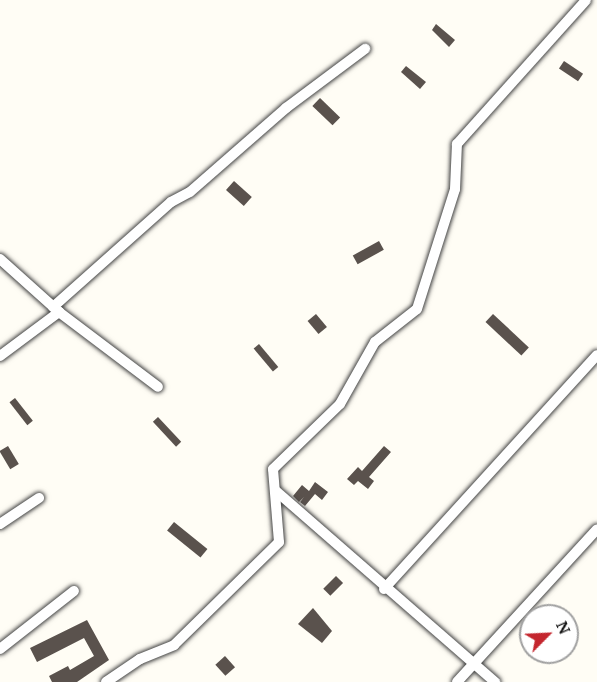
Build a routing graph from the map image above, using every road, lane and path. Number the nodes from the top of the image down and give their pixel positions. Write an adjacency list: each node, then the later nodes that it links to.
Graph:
1 (586, 0): 8 (street)
2 (365, 49): 4 (street)
3 (0, 259): 4 (street)
4 (56, 309): 6 (street); 7 (street)
5 (597, 355): 12 (street)
6 (0, 356)
7 (158, 387)
8 (276, 491): 12 (street); 16 (street)
9 (39, 498): 10 (street)
10 (0, 524)
11 (597, 529): 15 (street)
12 (384, 589): 15 (street)
13 (74, 591): 14 (street)
14 (0, 649)
15 (474, 663): 17 (street); 18 (street)
16 (106, 682)
17 (457, 682)
18 (495, 682)

